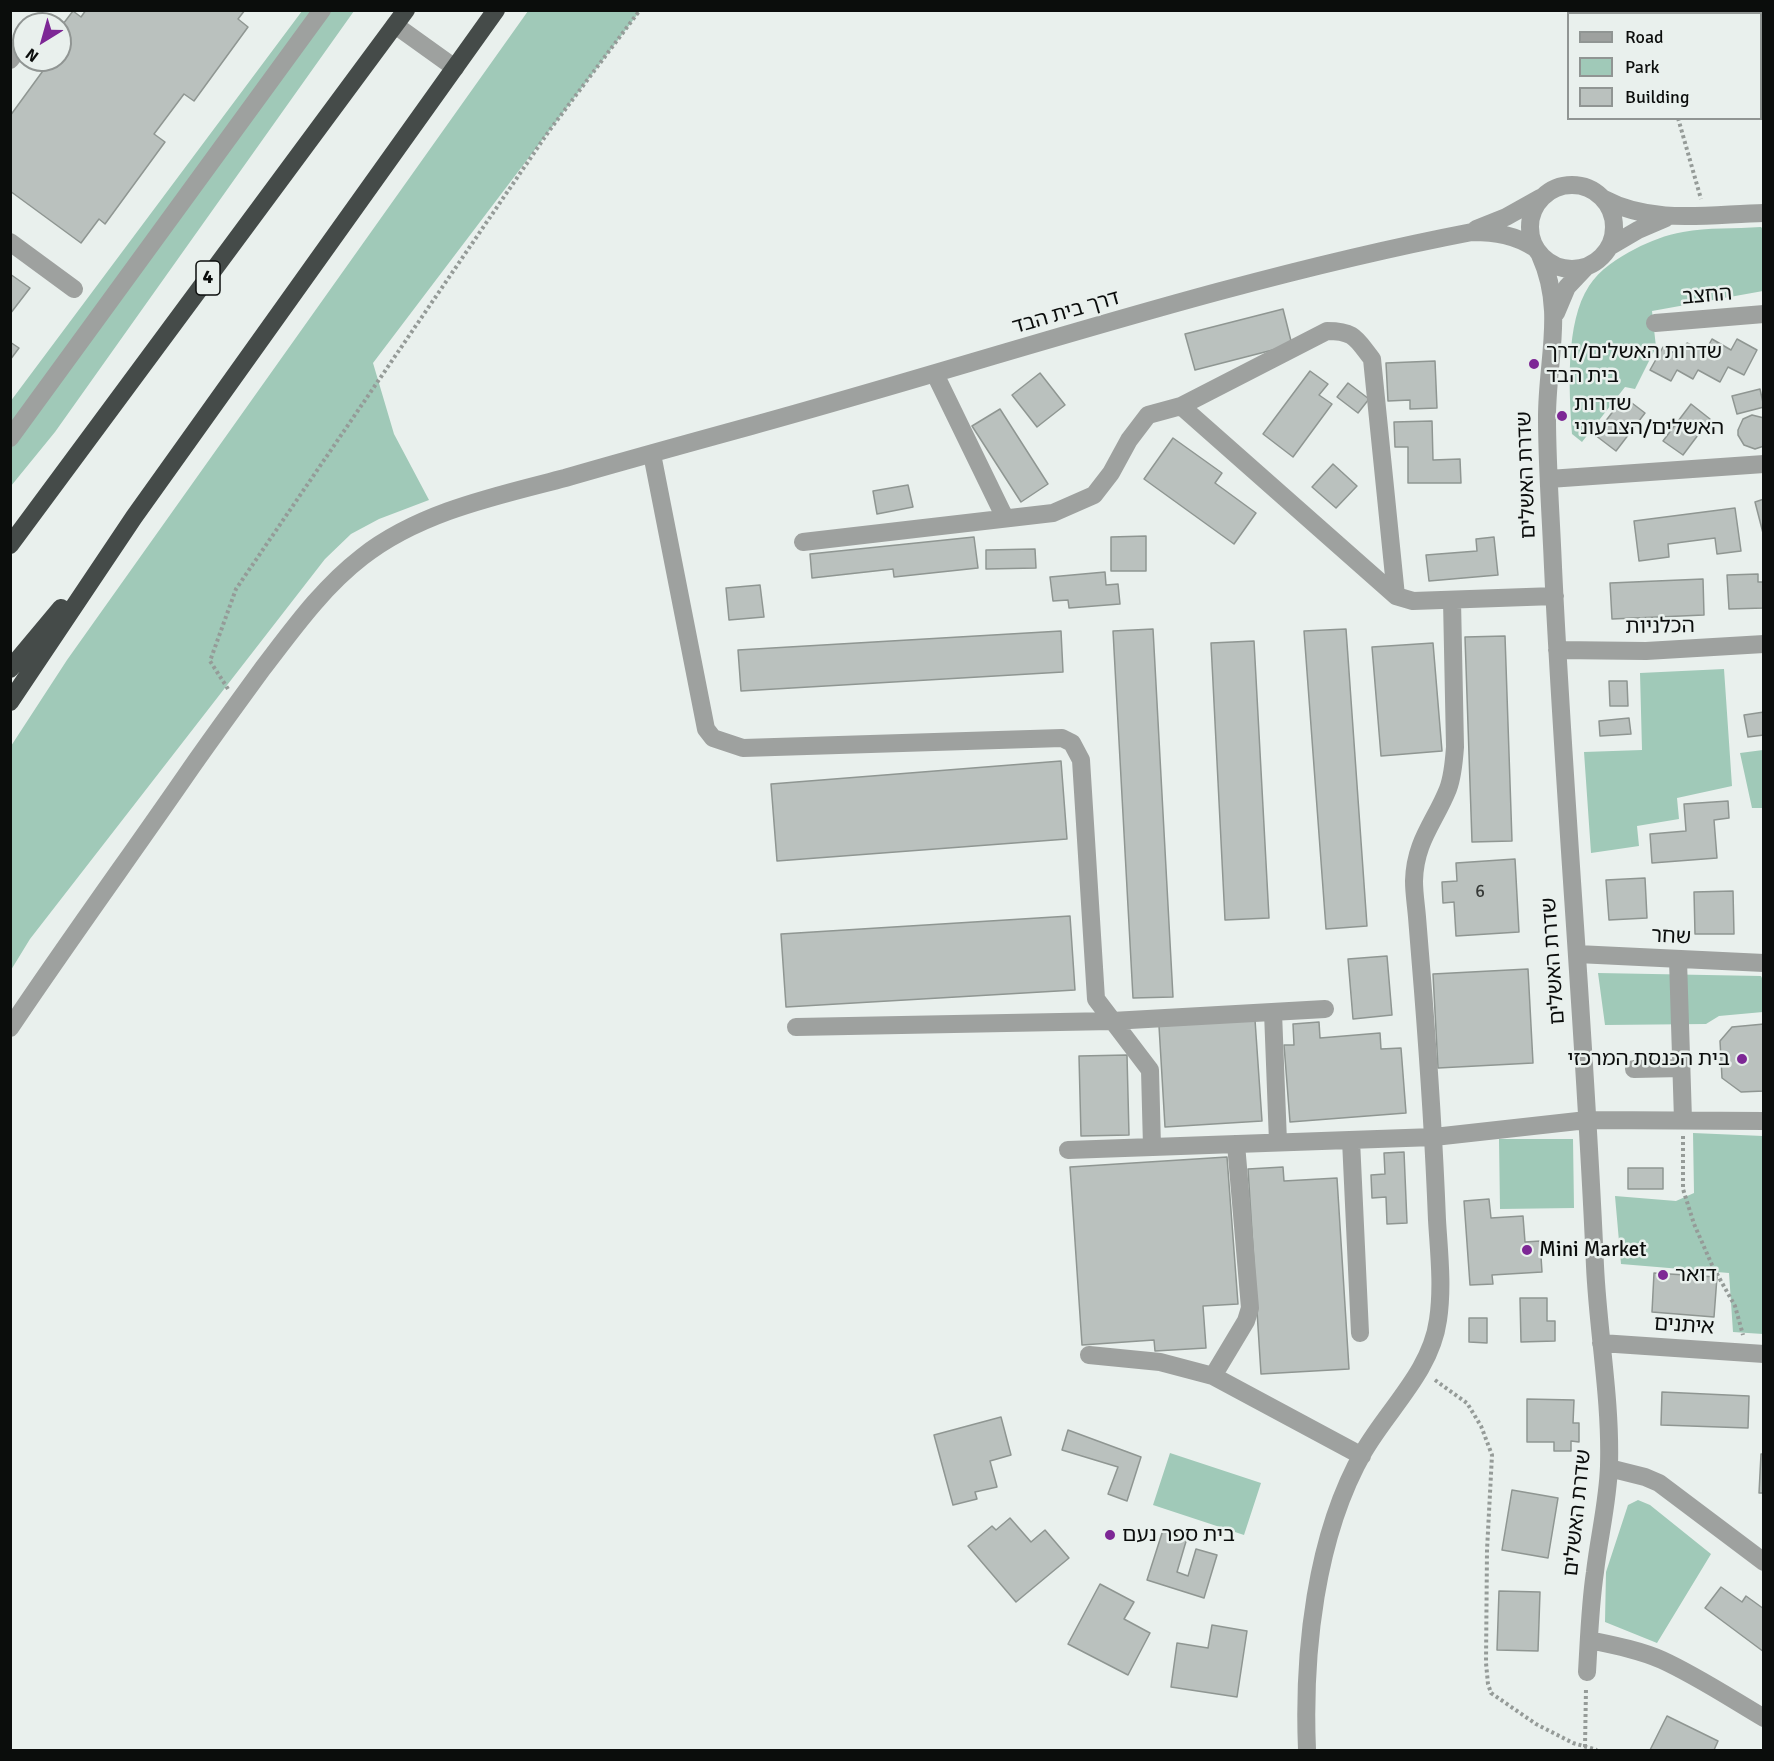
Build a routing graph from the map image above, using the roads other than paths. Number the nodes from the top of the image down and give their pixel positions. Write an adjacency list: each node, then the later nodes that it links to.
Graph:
1 (322, 10): 20 (street)
2 (496, 10): 4 (highway)
3 (401, 18): 4 (street); 27 (highway, 4)
4 (455, 68): 24 (highway)
5 (1542, 196): 6 (street); 9 (street, דרך בית הבד); 12 (street)
6 (1604, 199): 8 (street); 11 (street)
7 (1764, 213): 8 (street)
8 (1674, 216): 11 (street)
9 (1466, 233): 12 (street, דרך בית הבד); 18 (street, דרך בית הבד)
10 (10, 242): 14 (street)
11 (1609, 247): 13 (street)
12 (1537, 251): 13 (street); 16 (street, שדרת האשלים)
13 (1585, 268): 16 (street, שדרת האשלים)
14 (74, 290)
15 (1764, 314): 17 (street, החצב)
16 (1555, 318): 23 (street, שדרת האשלים)
17 (1655, 323)
18 (935, 374): 21 (street, דרך בית הבד); 25 (street)
19 (1181, 406): 25 (street); 28 (street); 28 (street)
20 (10, 438)
21 (652, 454): 40 (street); 42 (street, דרך בית הבד)
22 (1764, 464): 23 (street)
23 (1549, 479): 29 (street, שדרת האשלים)
24 (134, 518): 33 (highway); 34 (highway)
25 (1005, 518): 26 (street)
26 (803, 542)
27 (10, 545)
28 (1396, 596): 30 (street)
29 (1555, 596): 30 (street); 32 (street, שדרת האשלים)
30 (1452, 600): 48 (street)
31 (1764, 644): 32 (street, הכלניות)
32 (1557, 650): 35 (street, שדרת האשלים)
33 (10, 669)
34 (10, 702)
35 (1577, 954): 36 (street, שחר); 45 (street, שדרת האשלים)
36 (1678, 960): 37 (street, שחר); 43 (street)
37 (1764, 963)
38 (1325, 1009): 39 (street)
39 (1273, 1012): 40 (street); 50 (street)
40 (1113, 1021): 41 (street); 52 (street)
41 (796, 1027)
42 (10, 1028)
43 (1681, 1068): 44 (street); 46 (street)
44 (1634, 1069)
45 (1587, 1120): 46 (street); 48 (street); 55 (street, שדרת האשלים)
46 (1683, 1120): 47 (street)
47 (1764, 1121)
48 (1434, 1137): 49 (street); 59 (street)
49 (1351, 1140): 50 (street); 54 (street)
50 (1278, 1142): 51 (street)
51 (1236, 1144): 52 (street); 58 (street)
52 (1152, 1147): 53 (street)
53 (1068, 1150)
54 (1360, 1333)
55 (1601, 1343): 56 (street, איתנים); 60 (street, שדרת האשלים)
56 (1756, 1354)
57 (1089, 1356): 58 (street)
58 (1213, 1376): 59 (street)
59 (1362, 1456): 65 (street)
60 (1609, 1468): 61 (street); 62 (street, שדרת האשלים)
61 (1764, 1562)
62 (1589, 1640): 63 (street, שדרת האשלים); 64 (street)
63 (1587, 1672)
64 (1764, 1718)
65 (1307, 1750)

